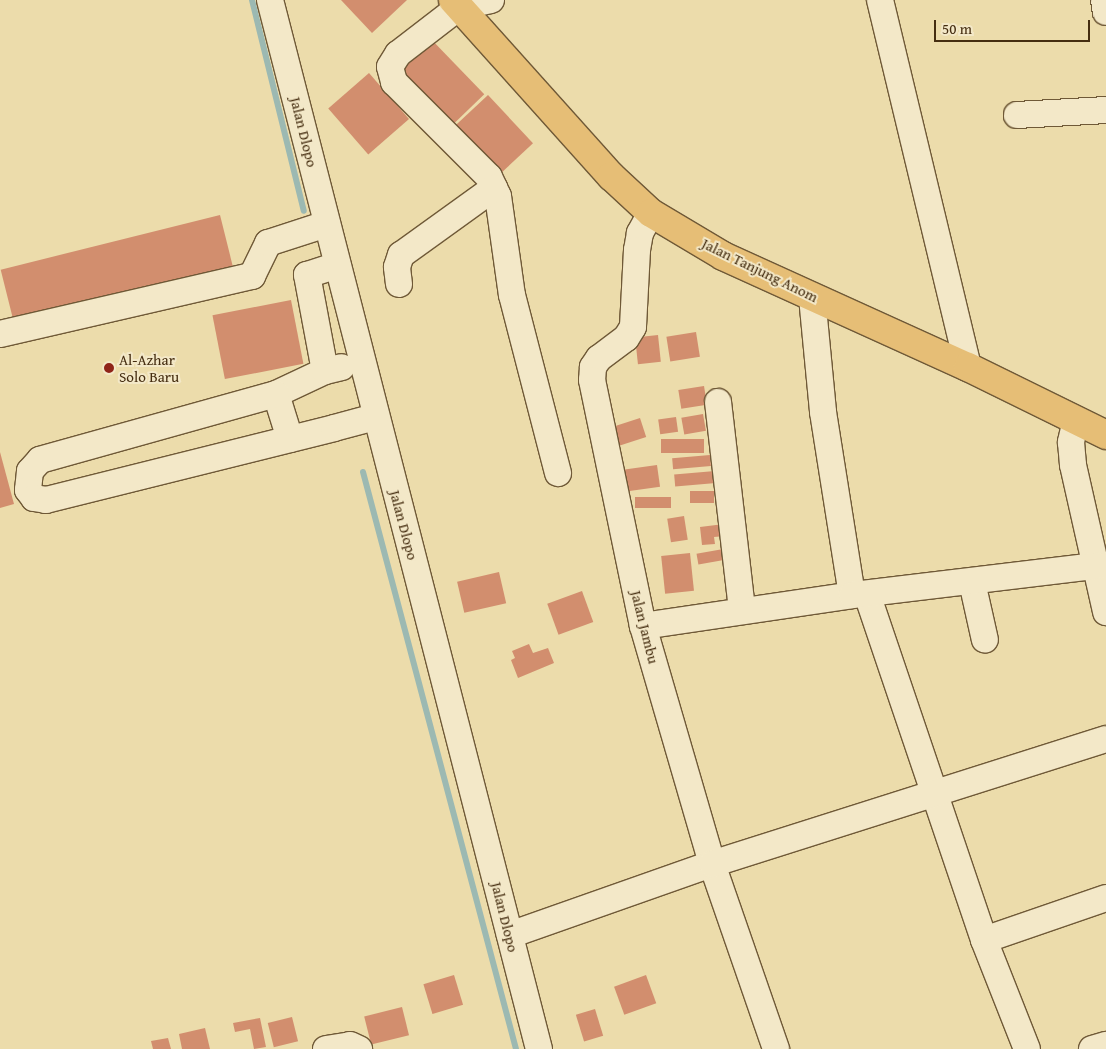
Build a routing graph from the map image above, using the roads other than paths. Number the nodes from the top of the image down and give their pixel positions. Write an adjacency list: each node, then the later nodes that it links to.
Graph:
1 (270, 0): 11 (street, Jalan Dlopo)
2 (491, 0): 5 (street)
3 (880, 0): 17 (street)
4 (1104, 0): 6 (street)
5 (456, 3): 9 (street); 10 (main road, Jalan Tanjung Anom)
6 (1106, 12)
7 (1106, 110): 8 (street)
8 (1017, 115)
9 (494, 188): 13 (street); 25 (street)
10 (651, 212): 14 (main road, Jalan Tanjung Anom); 31 (street, Jalan Jambu)
11 (327, 224): 12 (street, Jalan Dlopo); 15 (street)
12 (324, 268): 16 (street, Jalan Dlopo); 18 (street)
13 (399, 284)
14 (812, 297): 17 (main road, Jalan Tanjung Anom); 28 (street)
15 (0, 334)
16 (361, 363): 18 (street); 21 (street, Jalan Dlopo)
17 (968, 366): 22 (main road, Jalan Tanjung Anom)
18 (324, 371): 19 (street)
19 (276, 394): 24 (street); 24 (street)
20 (718, 402): 29 (street)
21 (375, 417): 24 (street); 37 (street, Jalan Dlopo)
22 (1076, 420): 23 (main road, Jalan Tanjung Anom); 26 (street)
23 (1106, 435)
24 (290, 439)
25 (558, 473)
26 (1097, 566): 27 (street); 30 (street)
27 (972, 582): 28 (street); 32 (street)
28 (860, 594): 29 (street); 34 (street)
29 (742, 611): 31 (street)
30 (1106, 612)
31 (643, 626): 35 (street, Jalan Jambu)
32 (984, 640)
33 (1106, 739): 34 (street)
34 (935, 793): 35 (street); 38 (street)
35 (712, 864): 37 (street); 43 (street, Jalan Jambu)
36 (1106, 898): 38 (street)
37 (510, 935): 42 (street, Jalan Dlopo)
38 (984, 940): 44 (street)
39 (1106, 1045): 45 (street)
40 (326, 1049): 41 (street)
41 (359, 1049)
42 (539, 1049)
43 (776, 1049)
44 (1027, 1049)
45 (1092, 1049)

